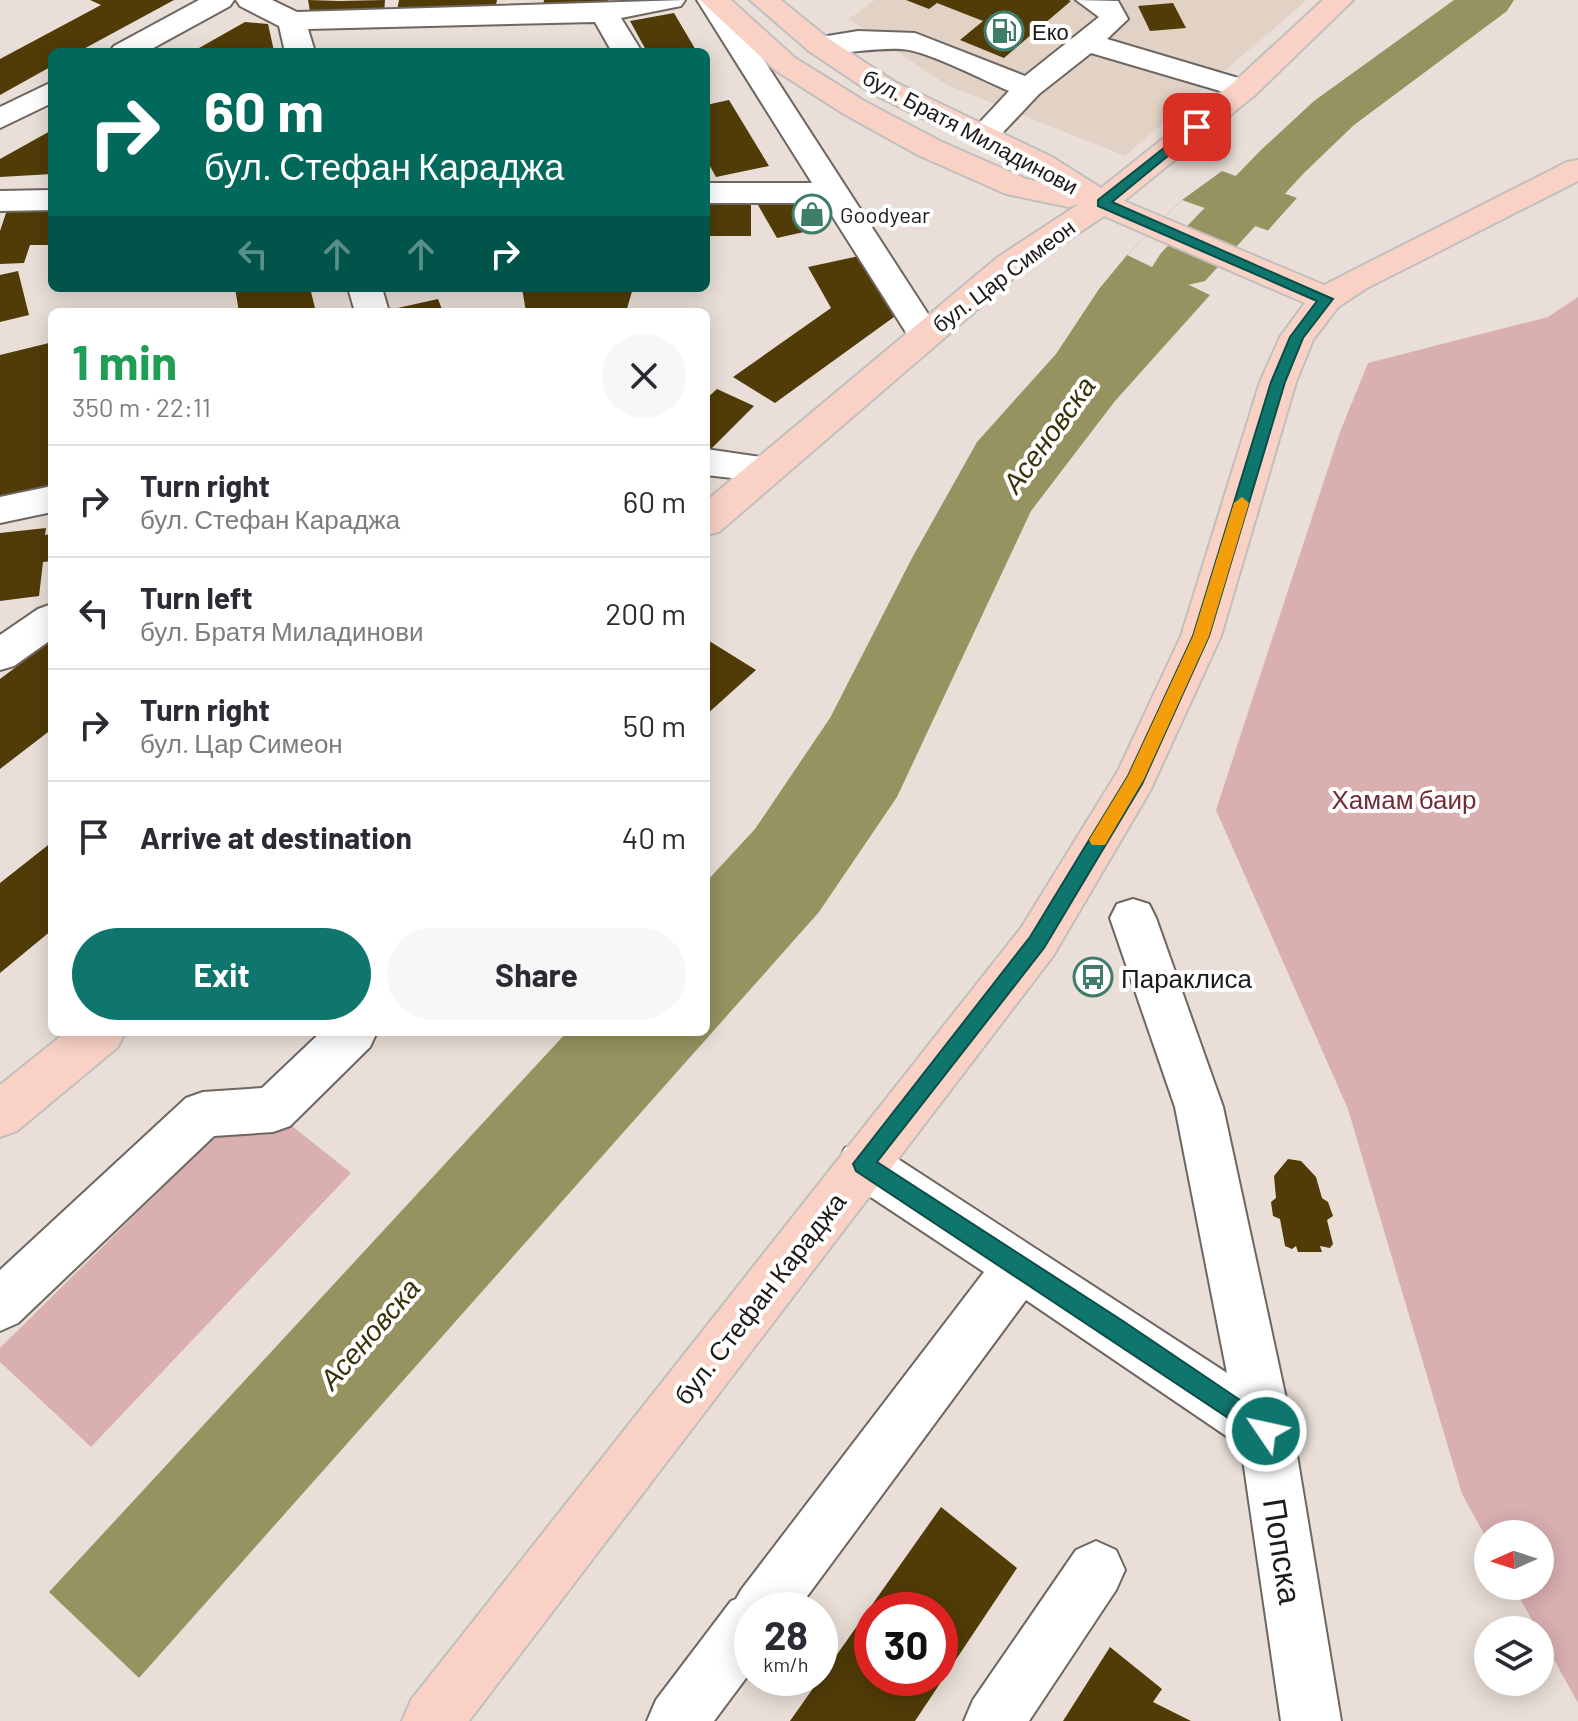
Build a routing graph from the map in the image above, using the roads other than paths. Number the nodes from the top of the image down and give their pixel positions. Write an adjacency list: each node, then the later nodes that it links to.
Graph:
1 (220, 0): 12 (street)
2 (250, 0): 9 (street)
3 (671, 0): 8 (street)
4 (712, 0): 22 (street, бул. Братя Миладинови); 25 (main road, бул. Братя Миладинови)
5 (764, 0): 11 (main road, бул. Братя Миладинови)
6 (1090, 0): 10 (street)
7 (1339, 0): 16 (main road, бул. Цар Симеон)
8 (604, 13): 9 (street); 14 (street)
9 (292, 21): 13 (street)
10 (1086, 42): 15 (street); 16 (street)
11 (819, 45): 15 (street); 19 (main road, бул. Братя Миладинови)
12 (131, 48)
13 (299, 48)
14 (625, 48)
15 (1028, 88): 19 (street)
16 (1244, 89): 25 (main road, бул. Цар Симеон)
17 (48, 93): 18 (street)
18 (0, 119)
19 (982, 136): 25 (main road, бул. Братя Миладинови)
20 (1578, 169): 26 (main road, бул. Стефан Караджа)
21 (710, 193): 22 (street)
22 (834, 193): 27 (street, бул. Братя Миладинови)
23 (48, 200): 24 (street)
24 (0, 201)
25 (1102, 203): 26 (main road, бул. Братя Миладинови); 27 (main road, бул. Цар Симеон)
26 (1326, 299): 39 (main road, бул. Стефан Караджа)
27 (924, 334): 29 (main road, бул. Цар Симеон)
28 (710, 462): 29 (street)
29 (767, 469): 32 (main road, бул. Цар Симеон)
30 (48, 500): 31 (street)
31 (0, 510)
32 (710, 519)
33 (48, 622): 34 (street)
34 (0, 655)
35 (1133, 918): 42 (street, Попска)
36 (96, 1036): 38 (main road)
37 (349, 1036): 41 (street)
38 (0, 1115)
39 (863, 1164): 40 (street); 46 (main road, бул. Стефан Караджа)
40 (1020, 1267): 42 (street); 44 (street)
41 (0, 1305)
42 (1266, 1431): 49 (street, Попска)
43 (1096, 1570): 48 (street)
44 (775, 1592)
45 (734, 1646): 47 (street)
46 (432, 1721)
47 (677, 1721)
48 (994, 1721)
49 (1311, 1721)

